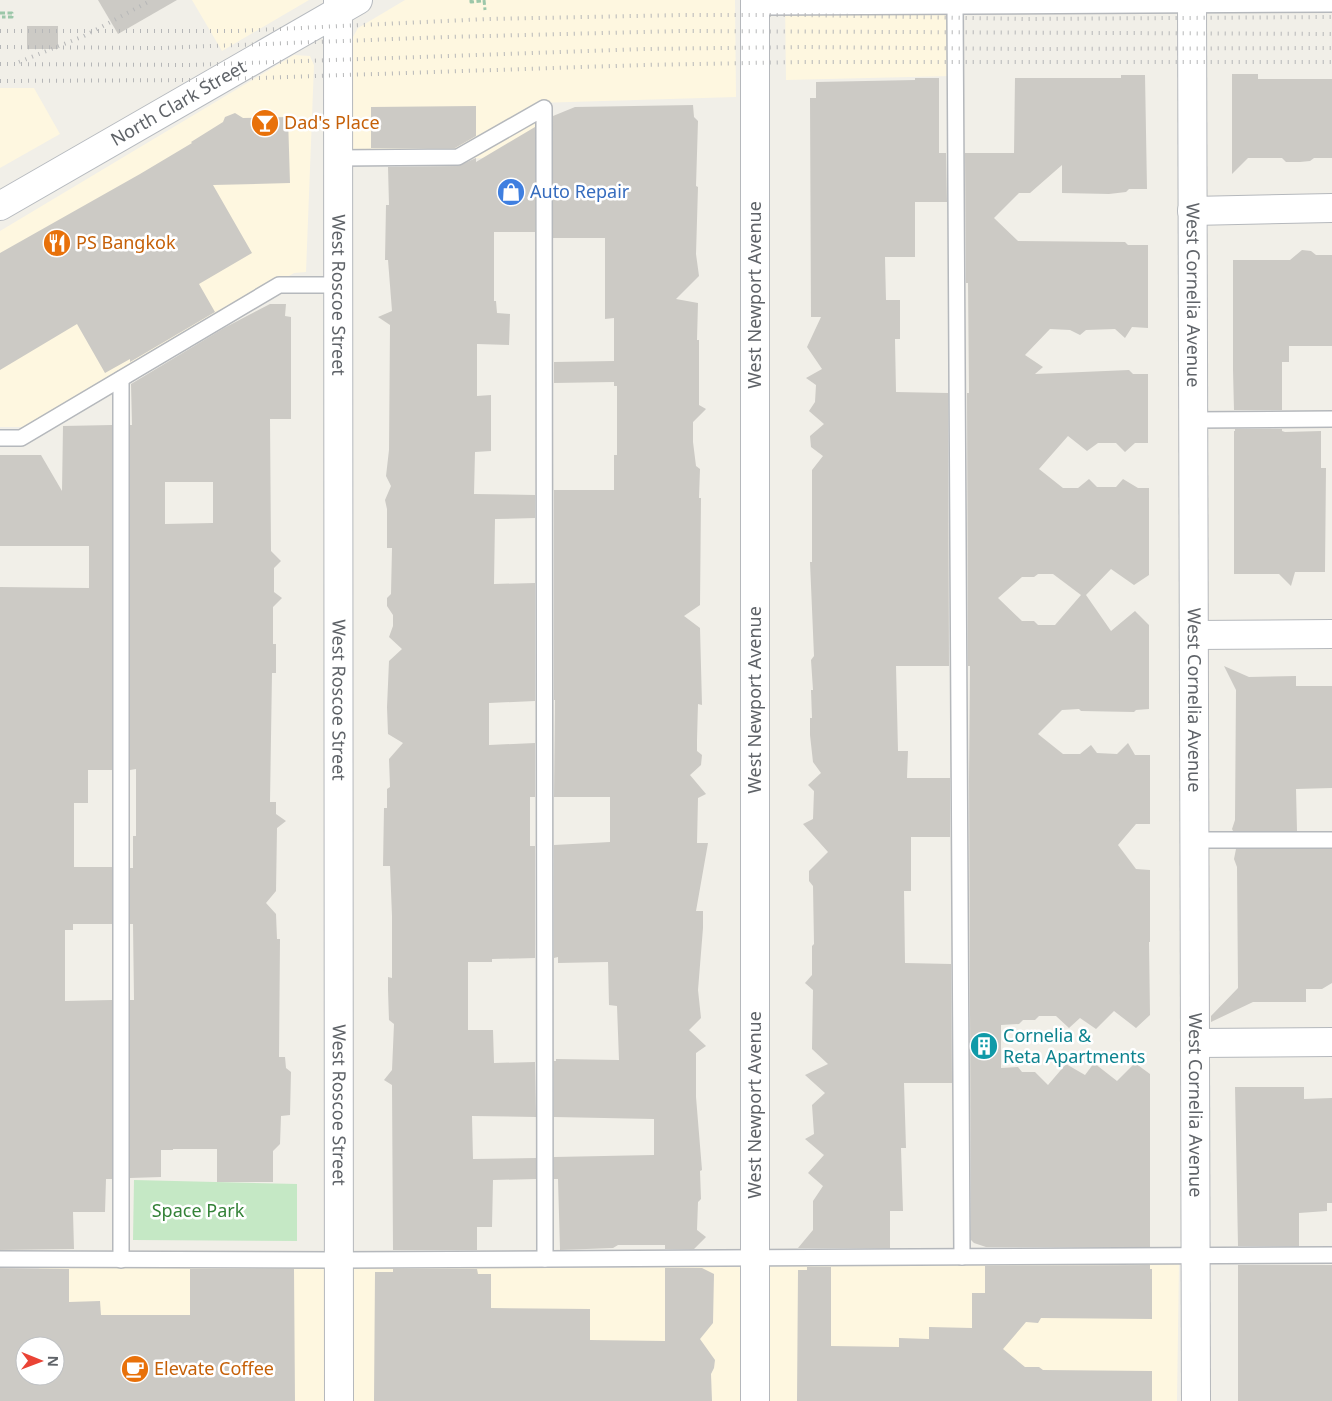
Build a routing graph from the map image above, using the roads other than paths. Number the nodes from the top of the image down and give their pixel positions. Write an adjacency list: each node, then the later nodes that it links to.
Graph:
1 (1192, 2): 4 (lane); 5 (lane); 9 (street, West Cornelia Avenue)
2 (344, 4): 6 (street, West Roscoe Street); 7 (street, North Clark Street)
3 (755, 4): 5 (lane); 24 (street, West Newport Avenue)
4 (1332, 4)
5 (955, 6): 23 (lane)
6 (338, 158): 10 (street, West Roscoe Street); 26 (lane)
7 (0, 206)
8 (1332, 208): 9 (street)
9 (1192, 210): 13 (street, West Cornelia Avenue)
10 (338, 285): 11 (lane); 28 (street, West Roscoe Street)
11 (121, 379): 14 (lane); 27 (lane)
12 (1332, 419): 13 (lane)
13 (1193, 420): 16 (street, West Cornelia Avenue)
14 (0, 438)
15 (1332, 634): 16 (street)
16 (1194, 635): 17 (street, West Cornelia Avenue)
17 (1194, 840): 18 (lane); 20 (street, West Cornelia Avenue)
18 (1332, 840)
19 (1332, 1042): 20 (street)
20 (1194, 1043): 22 (street, West Cornelia Avenue)
21 (1332, 1255): 22 (lane)
22 (1195, 1256): 23 (lane); 31 (street, West Cornelia Avenue)
23 (962, 1257): 24 (lane)
24 (755, 1258): 26 (lane); 30 (street, West Newport Avenue)
25 (0, 1259): 27 (lane)
26 (546, 1259): 28 (lane)
27 (121, 1260): 28 (lane)
28 (339, 1260): 29 (street, West Roscoe Street)
29 (339, 1401)
30 (755, 1401)
31 (1196, 1401)

